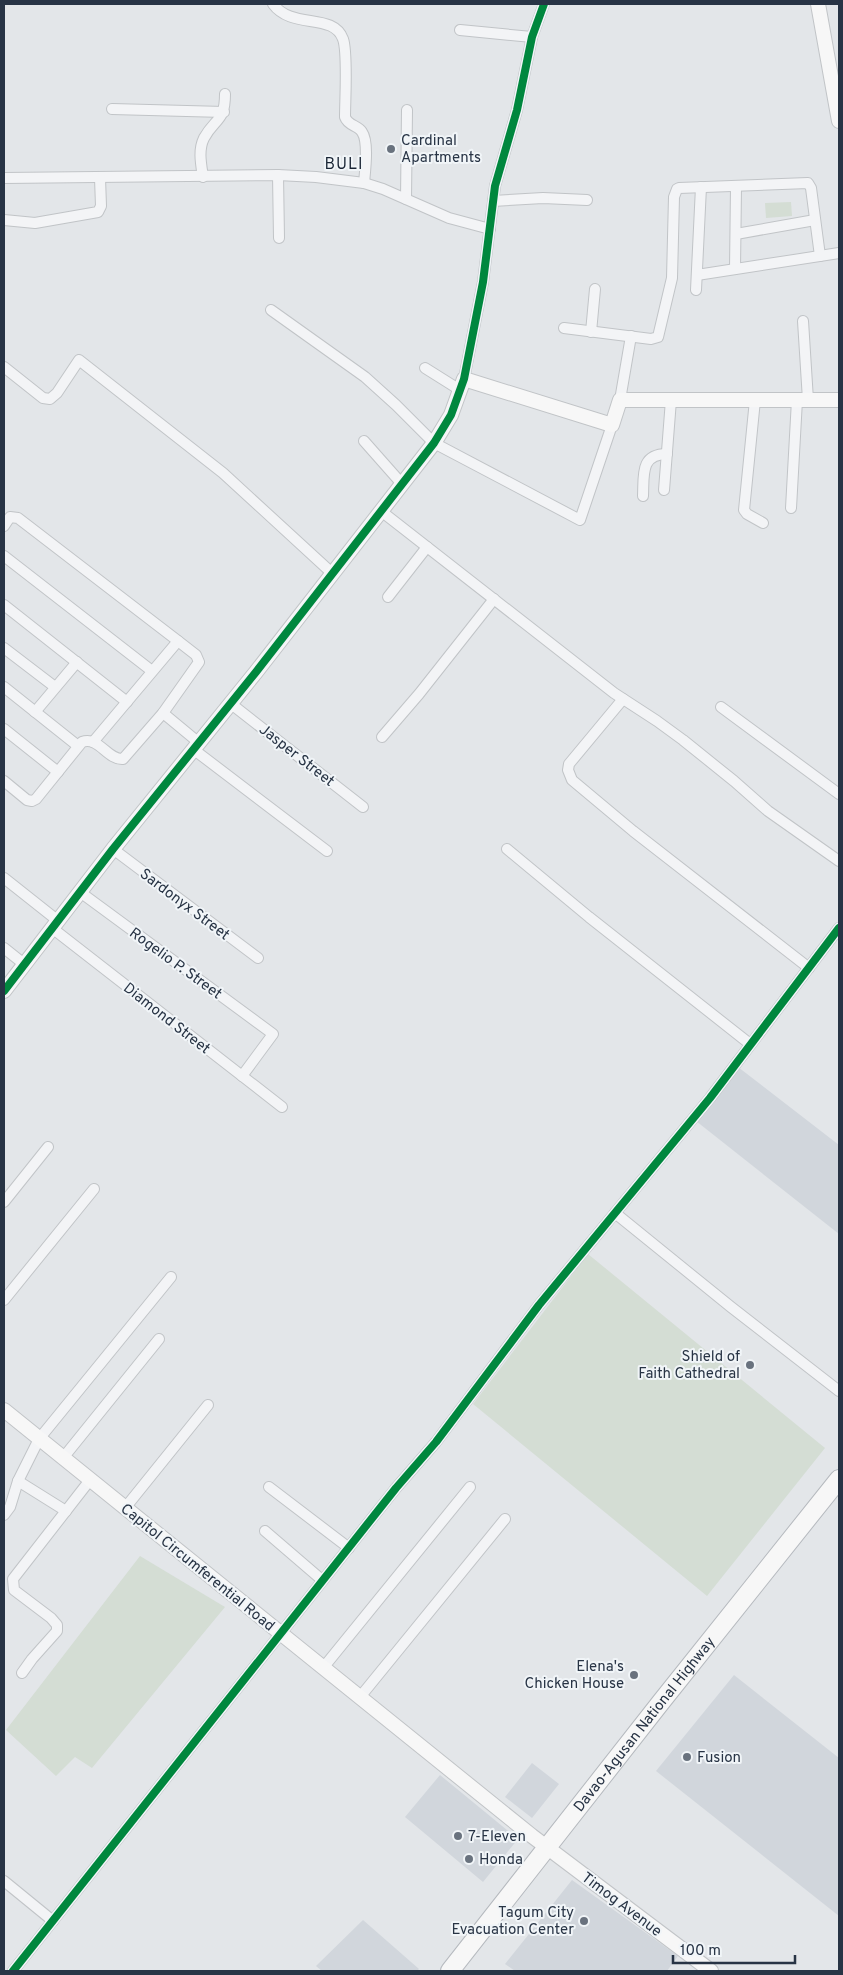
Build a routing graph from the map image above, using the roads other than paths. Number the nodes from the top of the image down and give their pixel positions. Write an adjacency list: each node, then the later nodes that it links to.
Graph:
1 (273, 4): 15 (street)
2 (544, 4): 5 (street)
3 (818, 4): 10 (street)
4 (460, 30): 5 (street)
5 (532, 37): 20 (street)
6 (225, 94): 9 (street)
7 (112, 110): 9 (street)
8 (407, 110): 18 (street)
9 (224, 112): 12 (street)
10 (839, 121)
11 (278, 175): 12 (street); 15 (street); 25 (street)
12 (203, 177): 14 (street)
13 (4, 178): 14 (street)
14 (100, 178): 21 (street)
15 (364, 184): 18 (street)
16 (701, 187): 17 (street); 29 (street); 36 (street)
17 (736, 187): 22 (street); 24 (street)
18 (406, 199): 23 (street)
19 (587, 200): 20 (street)
20 (492, 201): 23 (street)
21 (4, 220)
22 (816, 220): 24 (street); 27 (street)
23 (490, 229): 39 (street)
24 (736, 234): 28 (street)
25 (279, 238)
26 (839, 253): 27 (street)
27 (820, 256): 28 (street)
28 (735, 269): 29 (street)
29 (697, 275): 31 (street)
30 (595, 289): 35 (street)
31 (696, 290)
32 (271, 310): 47 (street)
33 (803, 320): 43 (street)
34 (564, 328): 35 (street)
35 (591, 332): 36 (street)
36 (631, 336): 40 (street)
37 (4, 367): 58 (street)
38 (425, 368): 39 (street)
39 (462, 385): 45 (street); 47 (street)
40 (620, 400): 41 (street); 45 (street)
41 (671, 400): 42 (street); 48 (street)
42 (755, 400): 43 (street); 54 (street)
43 (802, 400): 44 (street); 52 (street)
44 (839, 400)
45 (612, 425): 47 (street)
46 (364, 441): 49 (street)
47 (434, 443): 49 (street)
48 (667, 454): 50 (street); 51 (street)
49 (402, 484): 53 (street)
50 (664, 490)
51 (643, 496)
52 (791, 508)
53 (381, 511): 56 (street); 58 (street)
54 (763, 523)
55 (4, 526): 62 (street)
56 (427, 547): 59 (street); 60 (street)
57 (4, 556): 65 (street)
58 (333, 574): 70 (street)
59 (388, 597)
60 (494, 599): 68 (street); 75 (street)
61 (4, 605): 64 (street)
62 (178, 641): 65 (street); 73 (street)
63 (4, 648): 67 (street)
64 (77, 662): 67 (street); 69 (street)
65 (152, 671): 69 (street)
66 (4, 687): 72 (street)
67 (55, 687): 72 (street)
68 (622, 699): 86 (street); 94 (street)
69 (127, 702): 76 (street)
70 (230, 703): 77 (street); 82 (street, Jasper Street)
71 (721, 707): 81 (street)
72 (35, 712): 78 (street)
73 (163, 713): 76 (street); 77 (street)
74 (4, 729): 79 (street)
75 (382, 737)
76 (93, 742): 78 (street)
77 (196, 745): 83 (street); 85 (street)
78 (78, 746): 79 (street)
79 (58, 772): 80 (street)
80 (4, 781)
81 (839, 794)
82 (364, 807)
83 (113, 849): 88 (street); 92 (street, Sardonyx Street)
84 (507, 849): 96 (street)
85 (327, 851)
86 (839, 862)
87 (4, 878): 89 (street, Diamond Street)
88 (80, 892): 89 (street); 97 (street, Rogelio P. Street)
89 (54, 924): 93 (street); 97 (street, Diamond Street)
90 (839, 928): 94 (street)
91 (4, 948): 93 (street)
92 (258, 958)
93 (24, 964): 95 (street)
94 (809, 968): 96 (street)
95 (4, 991)
96 (750, 1044): 102 (street)
97 (242, 1076): 98 (street, Diamond Street)
98 (282, 1107)
99 (48, 1148): 101 (street)
100 (94, 1189): 104 (street)
101 (4, 1202)
102 (615, 1213): 106 (street); 122 (street)
103 (170, 1277): 109 (street)
104 (4, 1300)
105 (158, 1340): 110 (street)
106 (839, 1391)
107 (208, 1405): 117 (street)
108 (4, 1410): 109 (street, Capitol Circumferential Road)
109 (39, 1439): 110 (street, Capitol Circumferential Road); 113 (street)
110 (63, 1458): 112 (street, Capitol Circumferential Road)
111 (839, 1479): 128 (highway, Davao-Agusan National Highway)
112 (90, 1480): 117 (street, Capitol Circumferential Road); 118 (street)
113 (18, 1481): 118 (street); 119 (street)
114 (269, 1487): 122 (street)
115 (470, 1487): 125 (street)
116 (839, 1495): 128 (highway, Davao-Agusan National Highway)
117 (125, 1508): 124 (street, Capitol Circumferential Road)
118 (66, 1510): 126 (street)
119 (4, 1515)
120 (505, 1519): 127 (street)
121 (265, 1531): 123 (street)
122 (348, 1548): 123 (street)
123 (322, 1580): 124 (street)
124 (281, 1635): 125 (street, Capitol Circumferential Road); 131 (street)
125 (322, 1668): 127 (street, Capitol Circumferential Road)
126 (22, 1673)
127 (360, 1696): 129 (street, Capitol Circumferential Road)
128 (644, 1732): 129 (highway, Davao-Agusan National Highway)
129 (552, 1851): 133 (highway, Davao-Agusan National Highway); 134 (highway, Davao-Agusan National Highway); 135 (street, Timog Avenue)
130 (4, 1881): 131 (street)
131 (53, 1921): 132 (street)
132 (13, 1971)
133 (450, 1971)
134 (462, 1971)
135 (711, 1971)

